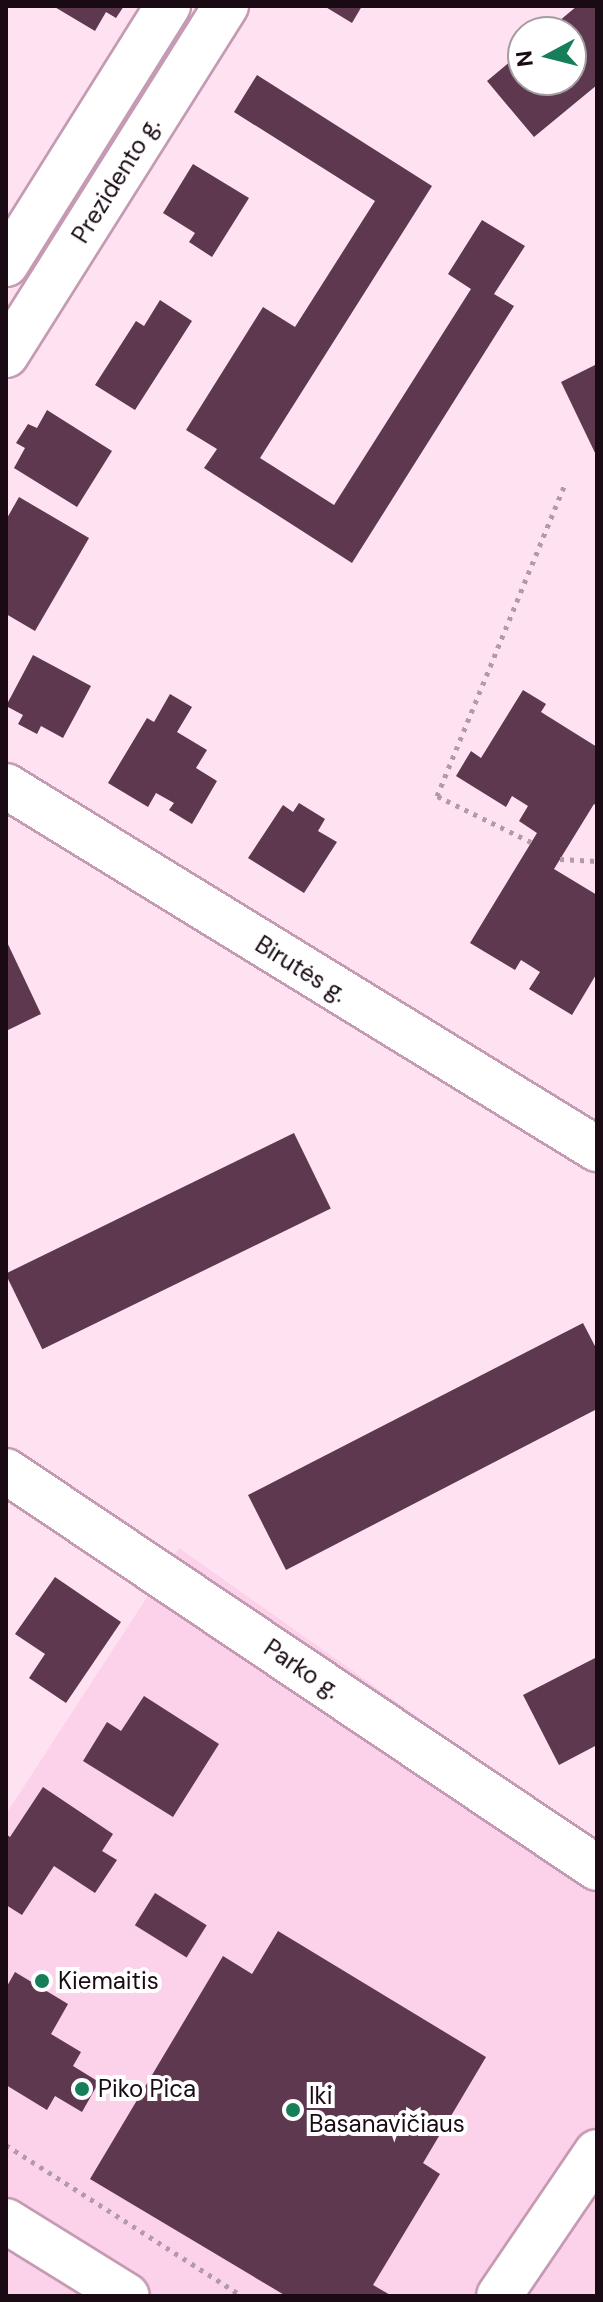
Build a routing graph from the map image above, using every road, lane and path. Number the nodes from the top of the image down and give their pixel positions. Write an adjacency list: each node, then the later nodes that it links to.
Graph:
1 (168, 6): 3 (street, Prezidento g.)
2 (226, 6): 4 (street, Prezidento g.)
3 (6, 264)
4 (6, 355)
5 (566, 482): 7 (path)
6 (6, 786): 10 (street, Birutės g.)
7 (531, 842)
8 (560, 859): 9 (path)
9 (597, 861)
10 (597, 1149)
11 (6, 1471): 12 (street, Parko g.)
12 (597, 1868)
13 (6, 2145): 17 (path)
14 (597, 2152): 18 (street)
15 (6, 2221): 16 (street)
16 (127, 2296)
17 (242, 2296)
18 (499, 2296)

